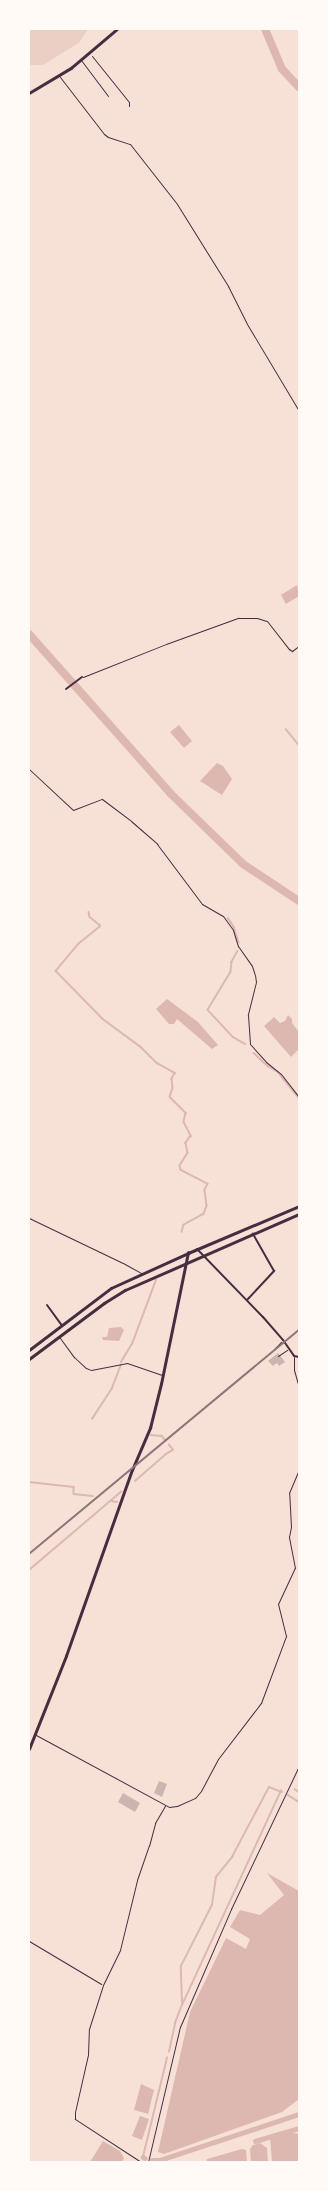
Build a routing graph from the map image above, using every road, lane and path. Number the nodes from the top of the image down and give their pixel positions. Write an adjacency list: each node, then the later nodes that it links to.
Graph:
1 (117, 29): 2 (main road)
2 (89, 52): 3 (main road); 7 (path)
3 (80, 60): 4 (main road); 6 (lane)
4 (59, 76): 5 (main road); 8 (lane)
5 (29, 93)
6 (108, 96)
7 (129, 106)
8 (299, 411)
9 (299, 646): 10 (lane)
10 (82, 677): 11 (street)
11 (66, 689)
12 (29, 768): 13 (lane)
13 (299, 1097)
14 (299, 1206): 18 (main road)
15 (299, 1214): 17 (main road)
16 (29, 1218): 22 (lane)
17 (253, 1234): 20 (main road); 23 (street)
18 (197, 1249): 19 (main road); 20 (street)
19 (188, 1253): 21 (main road); 22 (main road)
20 (203, 1255): 21 (main road); 23 (street)
21 (186, 1263): 26 (main road); 35 (main road)
22 (142, 1274): 25 (main road)
23 (247, 1300): 27 (street)
24 (47, 1305): 25 (street)
25 (61, 1324): 30 (main road)
26 (59, 1337): 34 (main road); 35 (lane)
27 (283, 1340): 28 (street); 29 (path)
28 (289, 1348): 31 (path); 32 (street)
29 (274, 1349)
30 (29, 1350)
31 (278, 1356)
32 (294, 1356): 33 (street); 36 (lane)
33 (299, 1357)
34 (29, 1359)
35 (163, 1375): 38 (main road)
36 (299, 1388)
37 (299, 1470): 41 (lane)
38 (36, 1734): 39 (main road); 41 (lane)
39 (29, 1749)
40 (299, 1766): 45 (lane)
41 (166, 1805): 43 (lane)
42 (29, 1941): 43 (path)
43 (103, 1985): 44 (lane)
44 (141, 2162)
45 (148, 2162)

